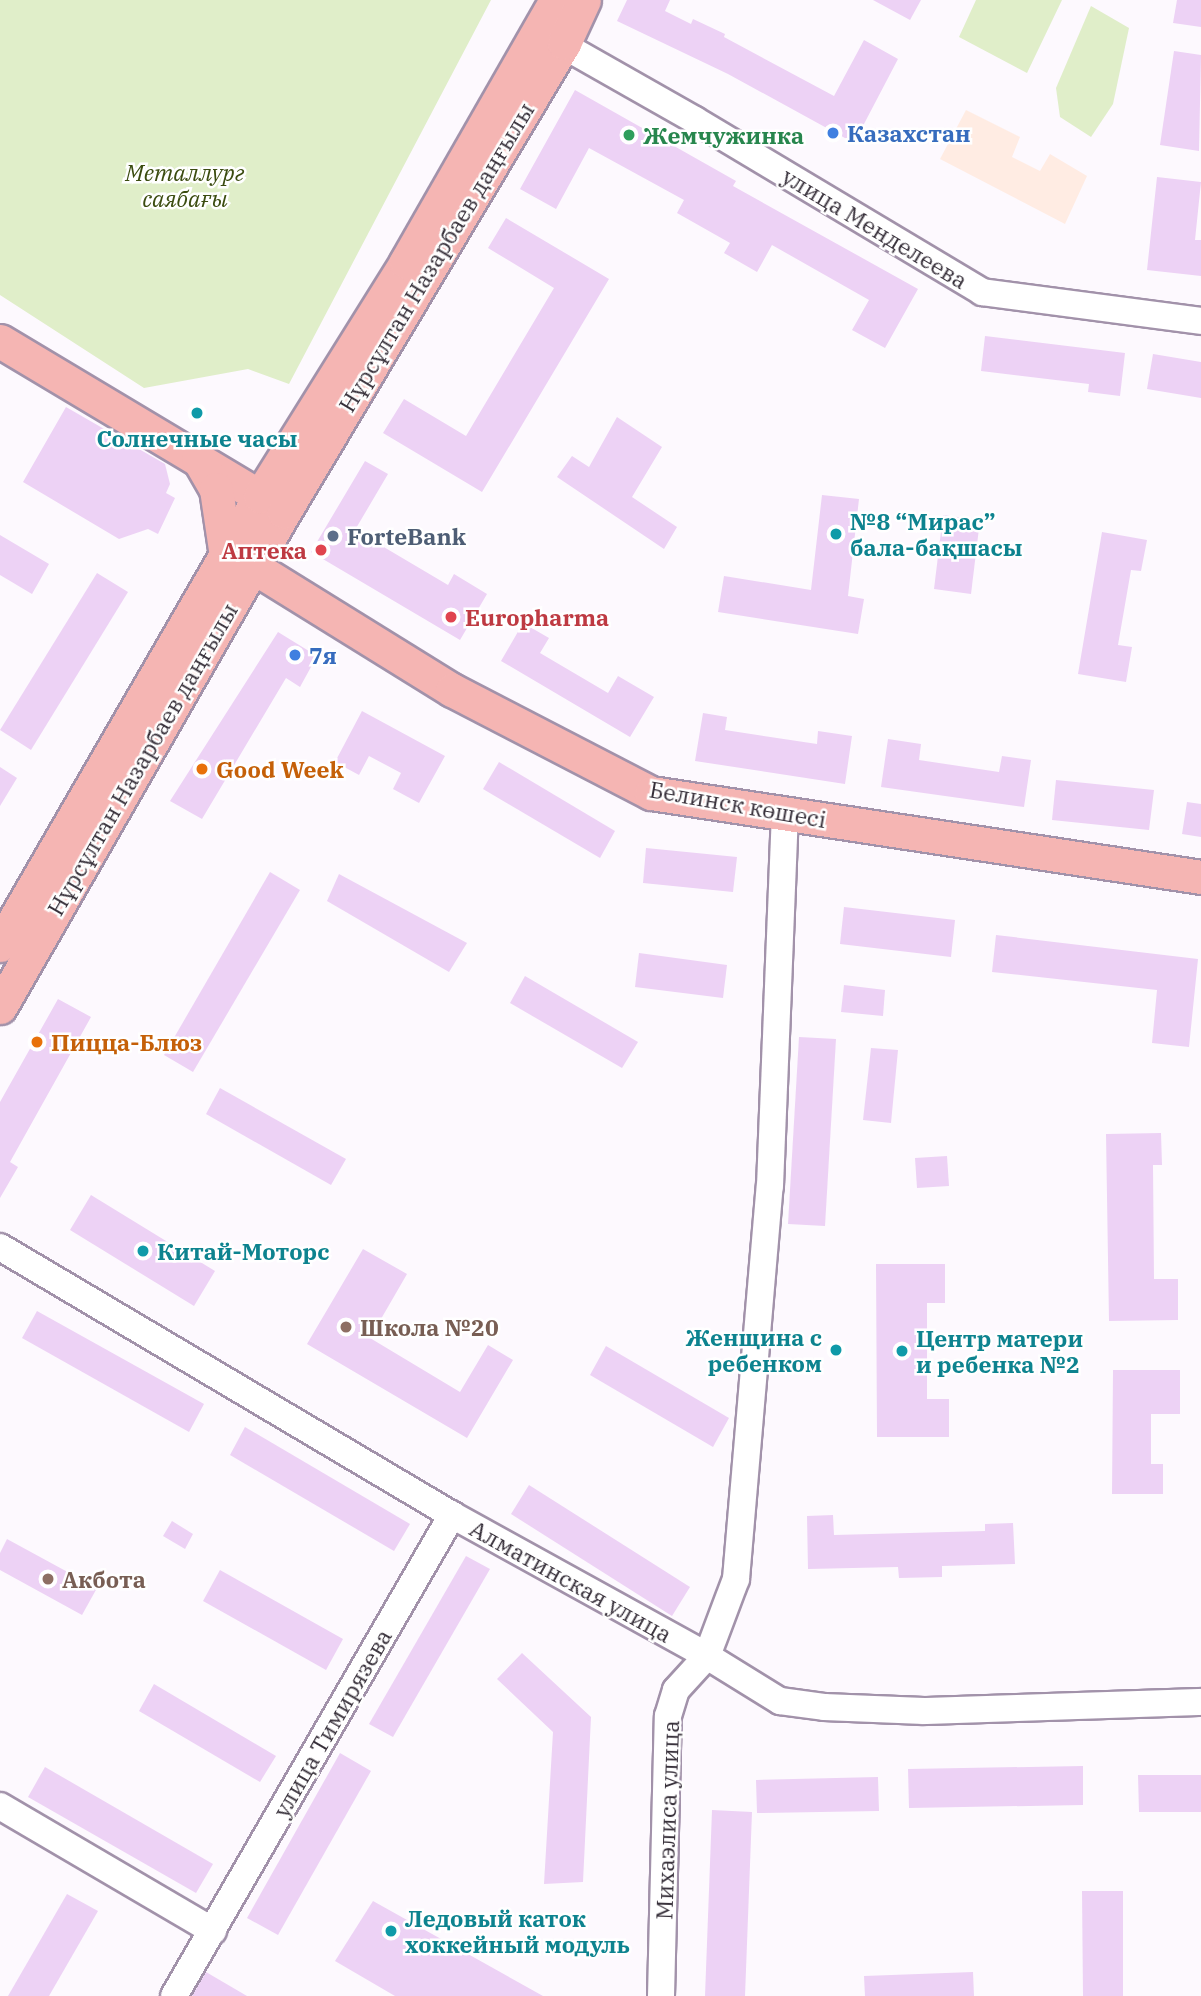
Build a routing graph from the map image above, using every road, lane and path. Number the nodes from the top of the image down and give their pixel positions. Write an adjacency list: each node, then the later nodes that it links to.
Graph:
1 (556, 0): 3 (main road, Нұрсұлтан Назарбаев даңғылы)
2 (584, 0): 3 (main road, Нұрсұлтан Назарбаев даңғылы)
3 (552, 38): 4 (street, улица Менделеева); 7 (main road, Нұрсұлтан Назарбаев даңғылы)
4 (1201, 321)
5 (0, 341): 6 (main road)
6 (198, 458): 7 (main road); 8 (main road)
7 (272, 504): 8 (main road, Нұрсұлтан Назарбаев даңғылы)
8 (236, 558): 9 (main road, Белинск көшесі); 11 (main road, Нұрсұлтан Назарбаев даңғылы); 12 (main road, Нұрсұлтан Назарбаев даңғылы)
9 (785, 816): 10 (main road, Белинск көшесі); 15 (street)
10 (1201, 877)
11 (0, 945)
12 (0, 1007)
13 (0, 1247): 14 (street, Алматинская улица)
14 (452, 1515): 15 (street, Алматинская улица); 18 (street, улица Тимирязева)
15 (707, 1656): 16 (street, Алматинская улица); 20 (street, Михаэлиса улица)
16 (1201, 1702)
17 (0, 1806): 18 (street)
18 (213, 1931): 19 (street, улица Тимирязева)
19 (174, 1996)
20 (661, 1996)

